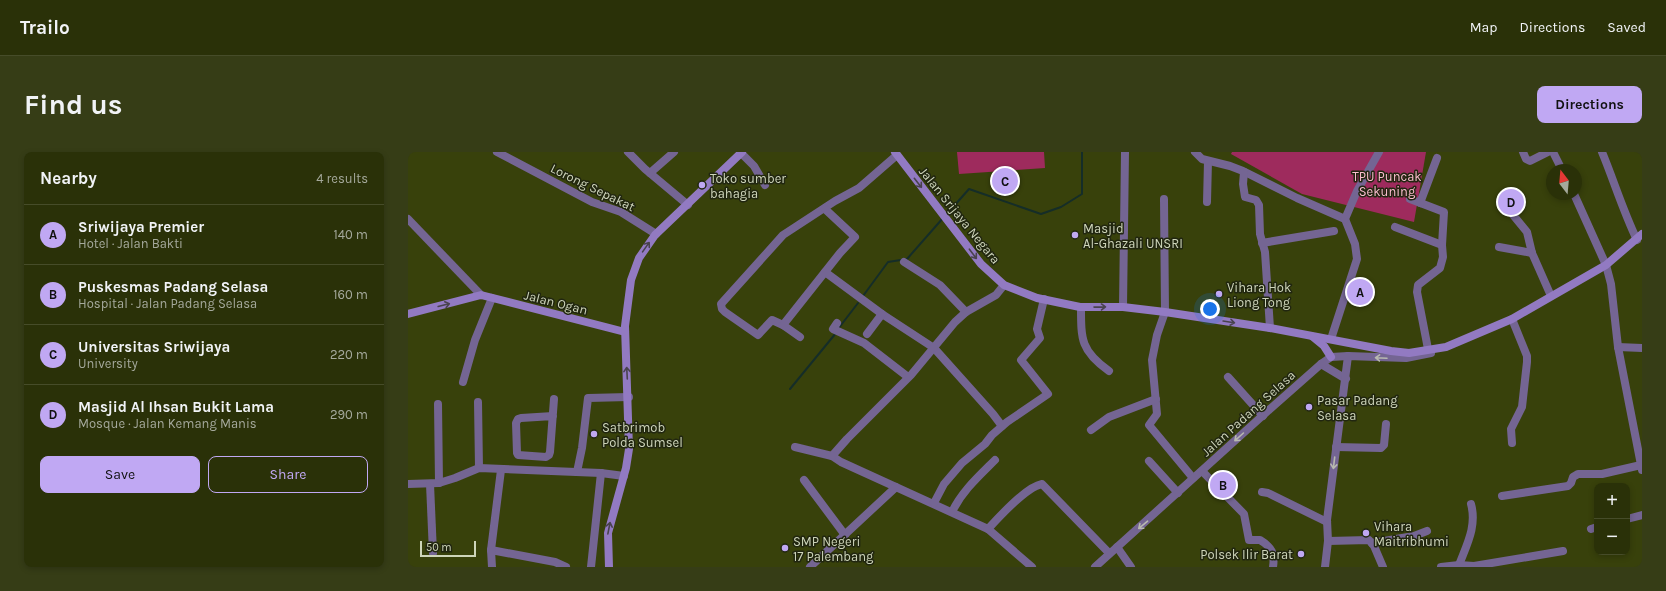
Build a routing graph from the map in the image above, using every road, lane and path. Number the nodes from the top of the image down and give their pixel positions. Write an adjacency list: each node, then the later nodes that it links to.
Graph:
1 (497, 152): 31 (street, Lorong Sepakat)
2 (628, 152): 17 (street)
3 (674, 152): 17 (street)
4 (742, 152): 18 (street); 25 (main road)
5 (1125, 152): 46 (street)
6 (1195, 152): 14 (street)
7 (1380, 152): 28 (street)
8 (1523, 152): 9 (street)
9 (1548, 152)
10 (1553, 152): 15 (street)
11 (1602, 152): 32 (street)
12 (896, 154): 26 (street); 40 (main road, Jalan Srijaya Negara, one-way to 40)
13 (1437, 158): 23 (street)
14 (1208, 161): 16 (street); 22 (street)
15 (1559, 164)
16 (1244, 172): 28 (street); 33 (street)
17 (650, 173): 25 (street)
18 (765, 185)
19 (1164, 198): 48 (street)
20 (1410, 200): 23 (street)
21 (1577, 200): 38 (street)
22 (1207, 202)
23 (1420, 203): 34 (street)
24 (1504, 204): 36 (street)
25 (688, 205): 31 (main road)
26 (825, 209): 39 (street); 53 (street)
27 (408, 219): 41 (street)
28 (1345, 219): 59 (street)
29 (1395, 227): 34 (street)
30 (1334, 231): 33 (street)
31 (656, 234): 55 (main road, one-way to 31)
32 (1639, 237): 38 (main road, Jalan Srijaya Negara)
33 (1262, 243): 54 (street)
34 (1442, 244): 64 (street)
35 (1499, 247): 36 (street)
36 (1532, 253): 42 (street)
37 (904, 262): 47 (street)
38 (1606, 265): 42 (main road, Jalan Srijaya Negara); 60 (street)
39 (825, 272): 50 (street); 53 (street)
40 (1004, 285): 44 (main road, Jalan Srijaya Negara); 47 (street)
41 (481, 295): 43 (main road, Jalan Ogan); 49 (main road, Jalan Ogan, one-way to 41)
42 (1551, 296): 51 (main road, Jalan Srijaya Negara)
43 (492, 298): 55 (main road, Jalan Ogan); 72 (street)
44 (1044, 299): 45 (main road, Jalan Srijaya Negara); 81 (street)
45 (1081, 307): 46 (main road, Jalan Srijaya Negara, one-way to 46); 68 (street)
46 (1123, 307): 48 (main road, Jalan Srijaya Negara)
47 (966, 312): 62 (street)
48 (1165, 312): 54 (main road, Jalan Srijaya Negara, one-way to 54); 74 (street)
49 (408, 314)
50 (882, 314): 56 (street); 62 (street)
51 (1512, 320): 61 (main road, Jalan Srijaya Negara); 83 (street)
52 (837, 323): 69 (street)
53 (783, 325): 58 (street)
54 (1270, 328): 57 (main road, Jalan Srijaya Negara)
55 (625, 332): 73 (main road, one-way to 55)
56 (867, 334)
57 (1311, 336): 59 (main road, Jalan Srijaya Negara); 66 (main road)
58 (800, 337)
59 (1331, 339): 64 (main road, Jalan Srijaya Negara)
60 (1618, 346): 63 (street); 90 (street)
61 (1446, 347): 64 (main road, Jalan Srijaya Negara); 65 (street, Jalan Padang Selasa, one-way to 65)
62 (934, 348): 69 (street); 81 (street)
63 (1642, 348)
64 (1428, 349)
65 (1348, 356): 66 (street, Jalan Padang Selasa); 71 (street)
66 (1332, 357): 67 (street, Jalan Padang Selasa)
67 (1321, 364): 71 (street); 79 (street, Jalan Padang Selasa)
68 (1109, 371)
69 (908, 377): 87 (street)
70 (1228, 378): 79 (street)
71 (1346, 379): 85 (street)
72 (462, 382)
73 (629, 397): 95 (street); 97 (main road)
74 (1156, 399): 82 (street); 98 (street)
75 (554, 400): 78 (street)
76 (478, 402): 91 (street)
77 (438, 404): 100 (street)
78 (553, 416): 86 (street); 86 (street)
79 (1263, 416): 94 (street, Jalan Padang Selasa, one-way to 94)
80 (1386, 424): 85 (street)
81 (1002, 426): 107 (street)
82 (1091, 430)
83 (1512, 443)
84 (795, 447): 87 (street)
85 (1336, 447): 112 (street, one-way to 112)
86 (534, 456): 93 (street)
87 (832, 456): 103 (street)
88 (995, 460): 109 (street)
89 (1149, 461): 105 (street)
90 (1641, 462): 106 (street)
91 (479, 468): 92 (street); 100 (street)
92 (501, 470): 93 (street); 119 (street)
93 (534, 470): 95 (street)
94 (1202, 471): 98 (street, Jalan Padang Selasa); 132 (street)
95 (578, 472): 96 (street)
96 (601, 473): 97 (street); 126 (street)
97 (624, 476): 127 (main road, one-way to 97)
98 (1193, 478): 105 (street, Jalan Padang Selasa)
99 (804, 480): 115 (street)
100 (439, 483): 102 (street)
101 (408, 484): 102 (street)
102 (430, 484): 121 (street)
103 (896, 487): 107 (street); 115 (street)
104 (1262, 492): 112 (street)
105 (1178, 493): 118 (street, Jalan Padang Selasa, one-way to 118)
106 (1502, 496)
107 (934, 503): 109 (street)
108 (1472, 504): 123 (street)
109 (952, 512): 113 (street)
110 (1642, 514): 111 (street)
111 (1630, 518)
112 (1327, 522): 116 (street)
113 (988, 529): 122 (street); 129 (street)
114 (1427, 531): 117 (street)
115 (845, 535): 128 (street)
116 (1328, 541): 117 (street); 133 (street)
117 (1372, 543): 134 (street)
118 (1117, 547): 122 (street, Jalan Padang Selasa); 131 (street)
119 (491, 550): 124 (street); 125 (street)
120 (1563, 551): 123 (street)
121 (434, 552)
122 (1109, 553): 130 (street, Jalan Padang Selasa)
123 (1459, 565): 135 (street)
124 (492, 567)
125 (566, 567)
126 (591, 567)
127 (609, 567)
128 (810, 567)
129 (1032, 567)
130 (1095, 567)
131 (1131, 567)
132 (1273, 567)
133 (1325, 567)
134 (1383, 567)
135 (1441, 567)

